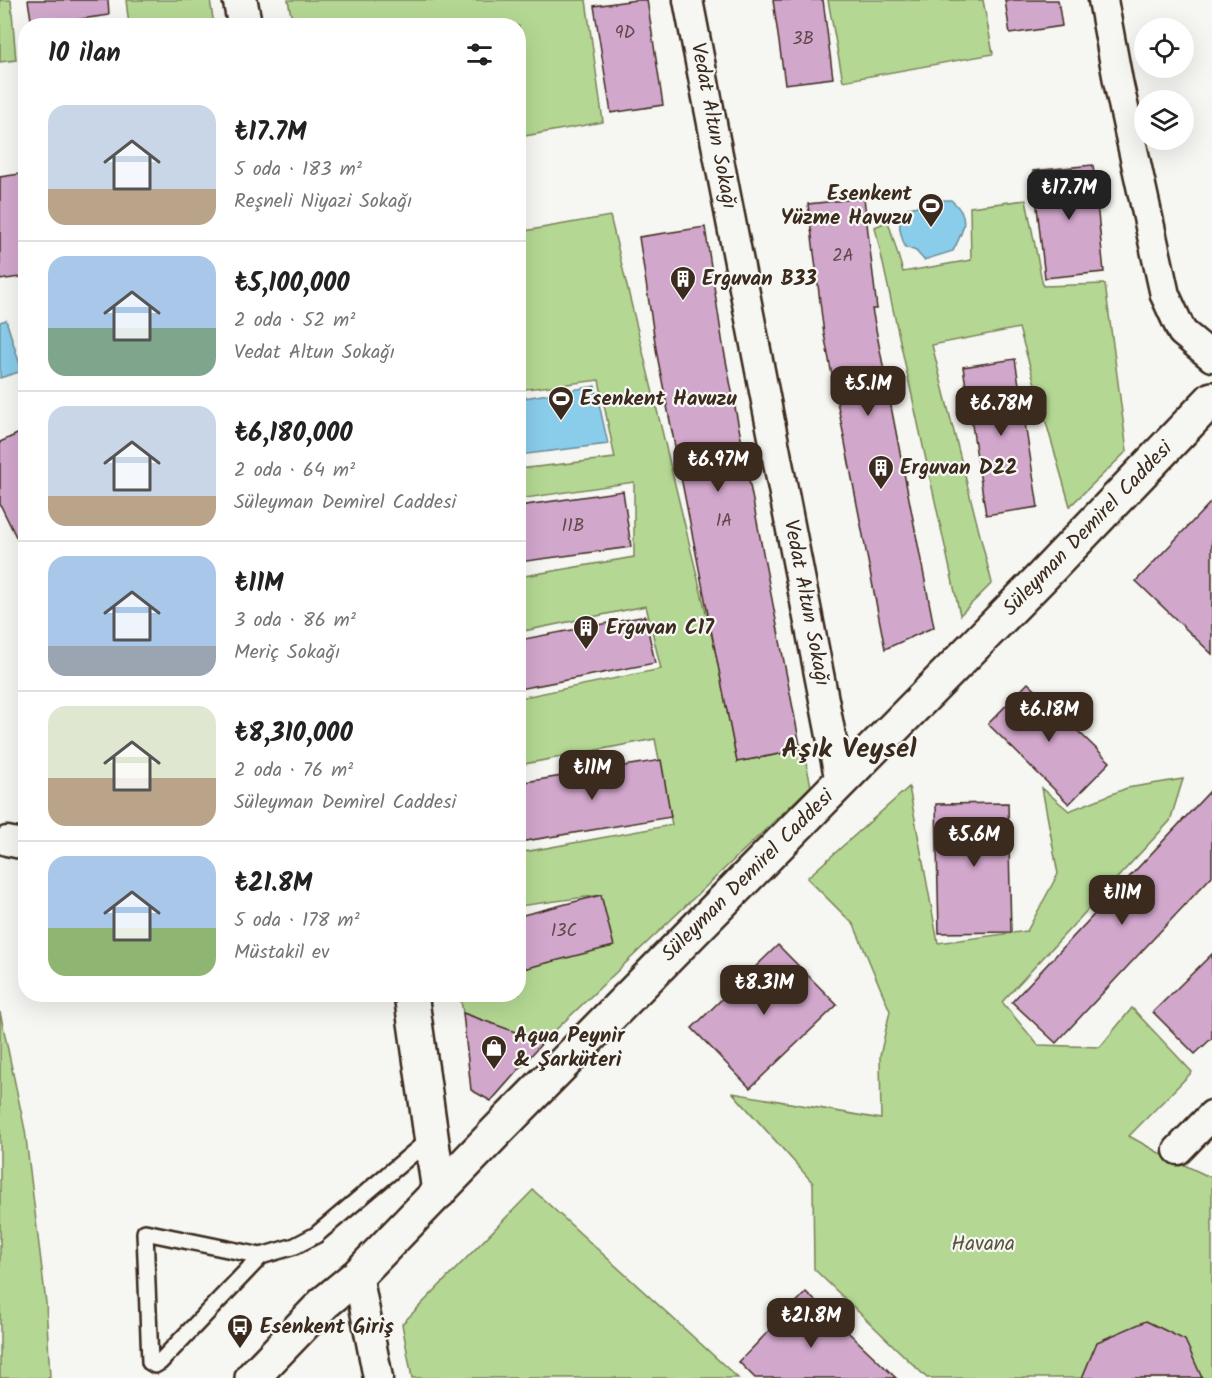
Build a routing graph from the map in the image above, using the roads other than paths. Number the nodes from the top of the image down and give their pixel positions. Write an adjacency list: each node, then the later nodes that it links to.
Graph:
1 (240, 0): 4 (main road)
2 (688, 0): 7 (street, Vedat Altun Sokağı)
3 (1103, 0): 5 (street)
4 (243, 18)
5 (1212, 357)
6 (1212, 399): 7 (main road, Süleyman Demirel Caddesi)
7 (840, 782): 12 (main road, Süleyman Demirel Caddesi)
8 (412, 1002): 10 (main road)
9 (1212, 1115): 11 (street)
10 (431, 1138): 12 (main road); 13 (lane)
11 (1178, 1150)
12 (439, 1192): 14 (main road, Süleyman Demirel Caddesi)
13 (261, 1256): 13 (lane)
14 (358, 1275): 15 (main road, Süleyman Demirel Caddesi); 16 (main road, Süleyman Demirel Caddesi); 17 (street)
15 (252, 1378)
16 (271, 1378)
17 (378, 1378)

